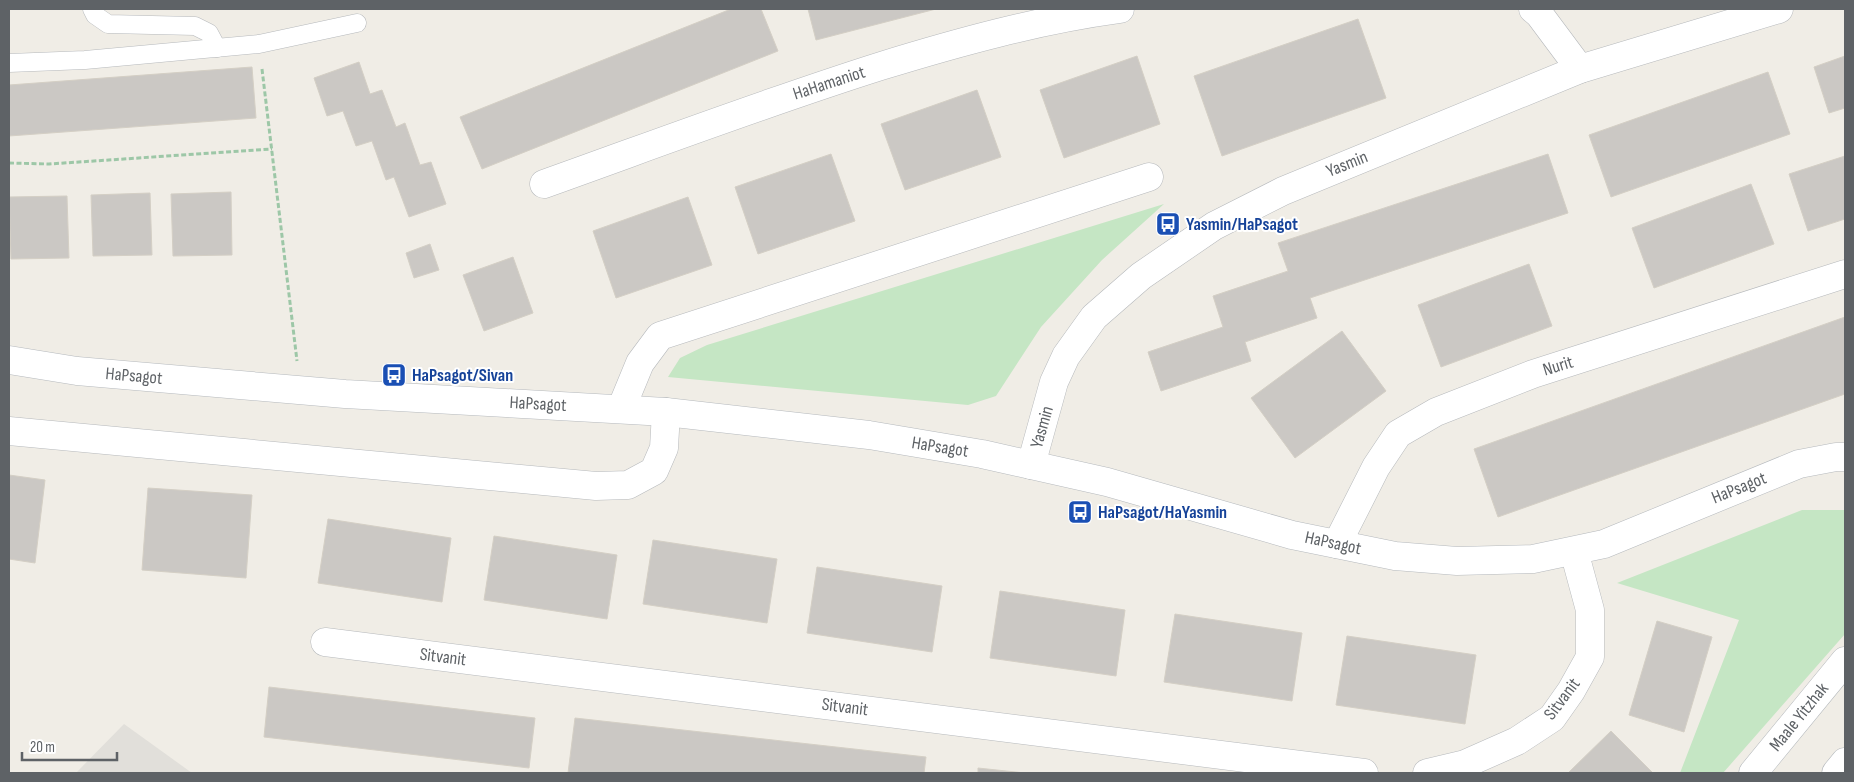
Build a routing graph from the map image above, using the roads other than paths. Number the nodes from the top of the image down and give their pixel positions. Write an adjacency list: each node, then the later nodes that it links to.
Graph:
1 (92, 9): 6 (lane)
2 (1120, 9): 10 (street, HaHamaniot)
3 (1533, 9): 8 (street)
4 (1779, 9): 8 (street, Yasmin)
5 (357, 23): 6 (lane)
6 (217, 48): 7 (lane)
7 (9, 63)
8 (1580, 69): 17 (street, Yasmin)
9 (1149, 177): 13 (street)
10 (544, 184)
11 (1845, 274): 18 (street, Nurit)
12 (9, 360): 13 (street, HaPsagot)
13 (621, 409): 14 (street, HaPsagot)
14 (666, 412): 15 (street); 17 (street, HaPsagot)
15 (9, 431)
16 (1842, 459): 19 (street, HaPsagot)
17 (1031, 465): 18 (street, HaPsagot)
18 (1336, 544): 19 (street, HaPsagot)
19 (1574, 551): 24 (street, Sitvanit)
20 (325, 642): 23 (street, Sitvanit)
21 (1845, 661): 25 (street, Maale Yitzhak)
22 (1845, 762): 26 (street)
23 (1364, 773)
24 (1427, 773)
25 (1753, 773)
26 (1836, 773)

